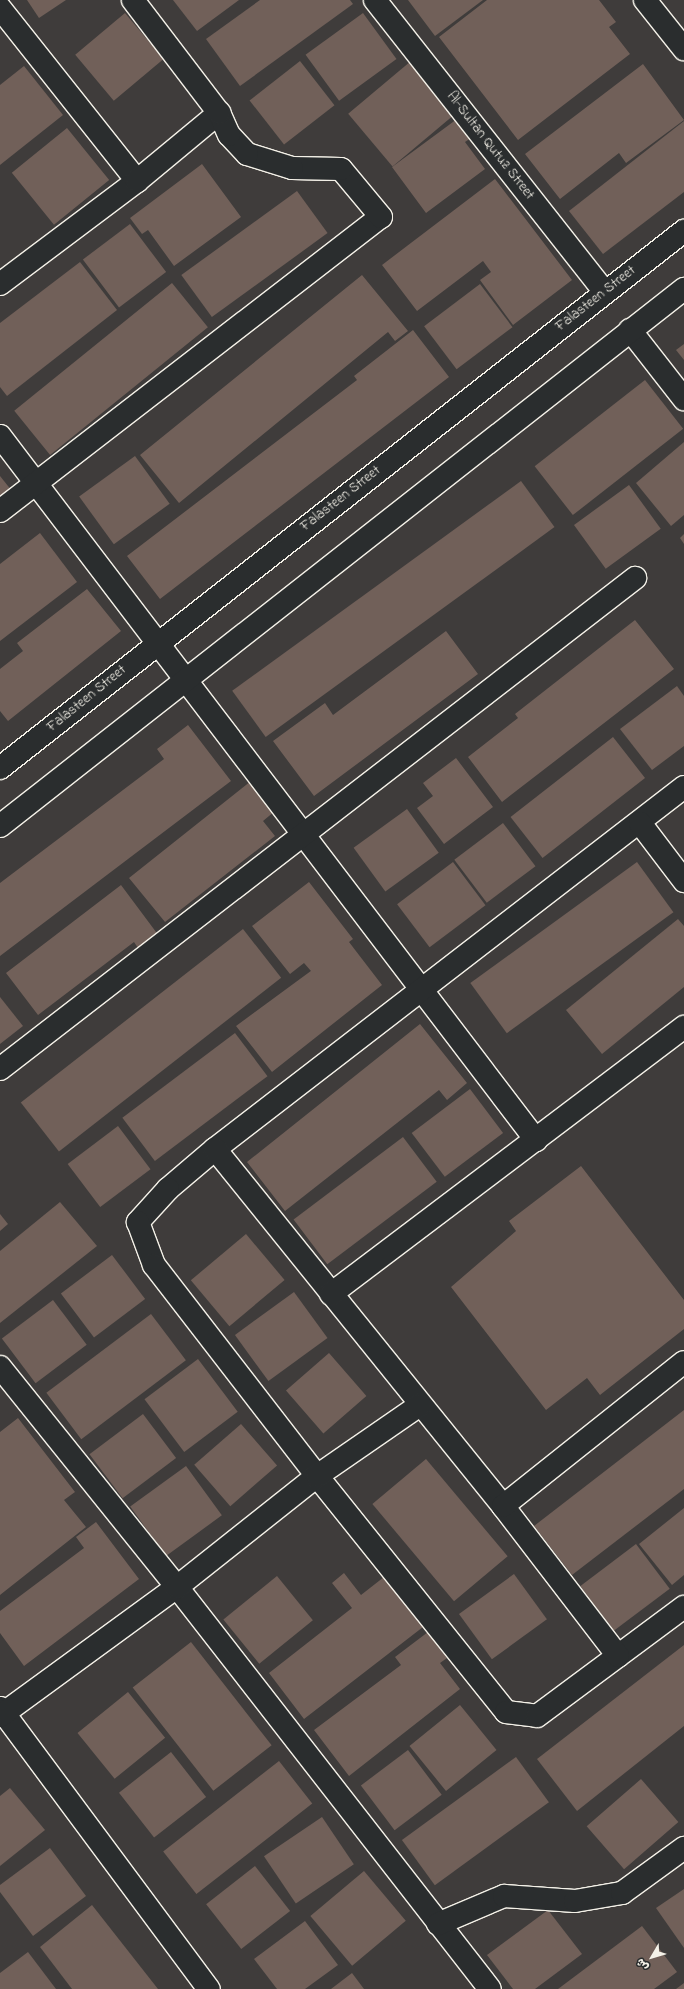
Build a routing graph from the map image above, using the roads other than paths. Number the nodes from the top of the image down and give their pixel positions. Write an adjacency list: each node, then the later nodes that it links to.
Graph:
1 (133, 0): 7 (street)
2 (375, 0): 12 (street, Al-Sultan Qutuz Street)
3 (645, 0): 6 (street)
4 (0, 8): 5 (street)
5 (7, 31): 8 (street)
6 (684, 49)
7 (219, 113): 8 (street); 16 (street)
8 (137, 181): 10 (street)
9 (684, 231): 12 (street, Falasteen Street)
10 (0, 284)
11 (684, 289): 13 (street)
12 (605, 292): 19 (street, Falasteen Street)
13 (630, 330): 14 (street); 20 (street)
14 (684, 399)
15 (0, 436): 16 (street)
16 (36, 483): 17 (street); 19 (street)
17 (0, 511)
18 (635, 578): 25 (street)
19 (158, 643): 20 (street); 21 (street, Falasteen Street)
20 (186, 680): 24 (street); 25 (street)
21 (0, 768)
22 (684, 787): 23 (street)
23 (640, 824): 26 (street); 27 (street)
24 (0, 826)
25 (305, 832): 27 (street); 29 (street)
26 (684, 881)
27 (423, 989): 30 (street); 31 (street)
28 (684, 1027): 30 (street)
29 (0, 1069)
30 (536, 1140): 32 (street)
31 (215, 1149): 32 (street); 36 (street)
32 (331, 1294): 35 (street)
33 (684, 1362): 37 (street)
34 (0, 1367): 38 (street)
35 (420, 1406): 36 (street); 37 (street)
36 (317, 1476): 38 (street); 40 (street)
37 (503, 1506): 40 (street)
38 (177, 1587): 41 (street); 43 (street)
39 (684, 1607): 40 (street)
40 (618, 1656)
41 (1, 1712): 44 (street)
42 (684, 1848): 43 (street)
43 (438, 1924): 45 (street)
44 (209, 1989)
45 (490, 1989)

